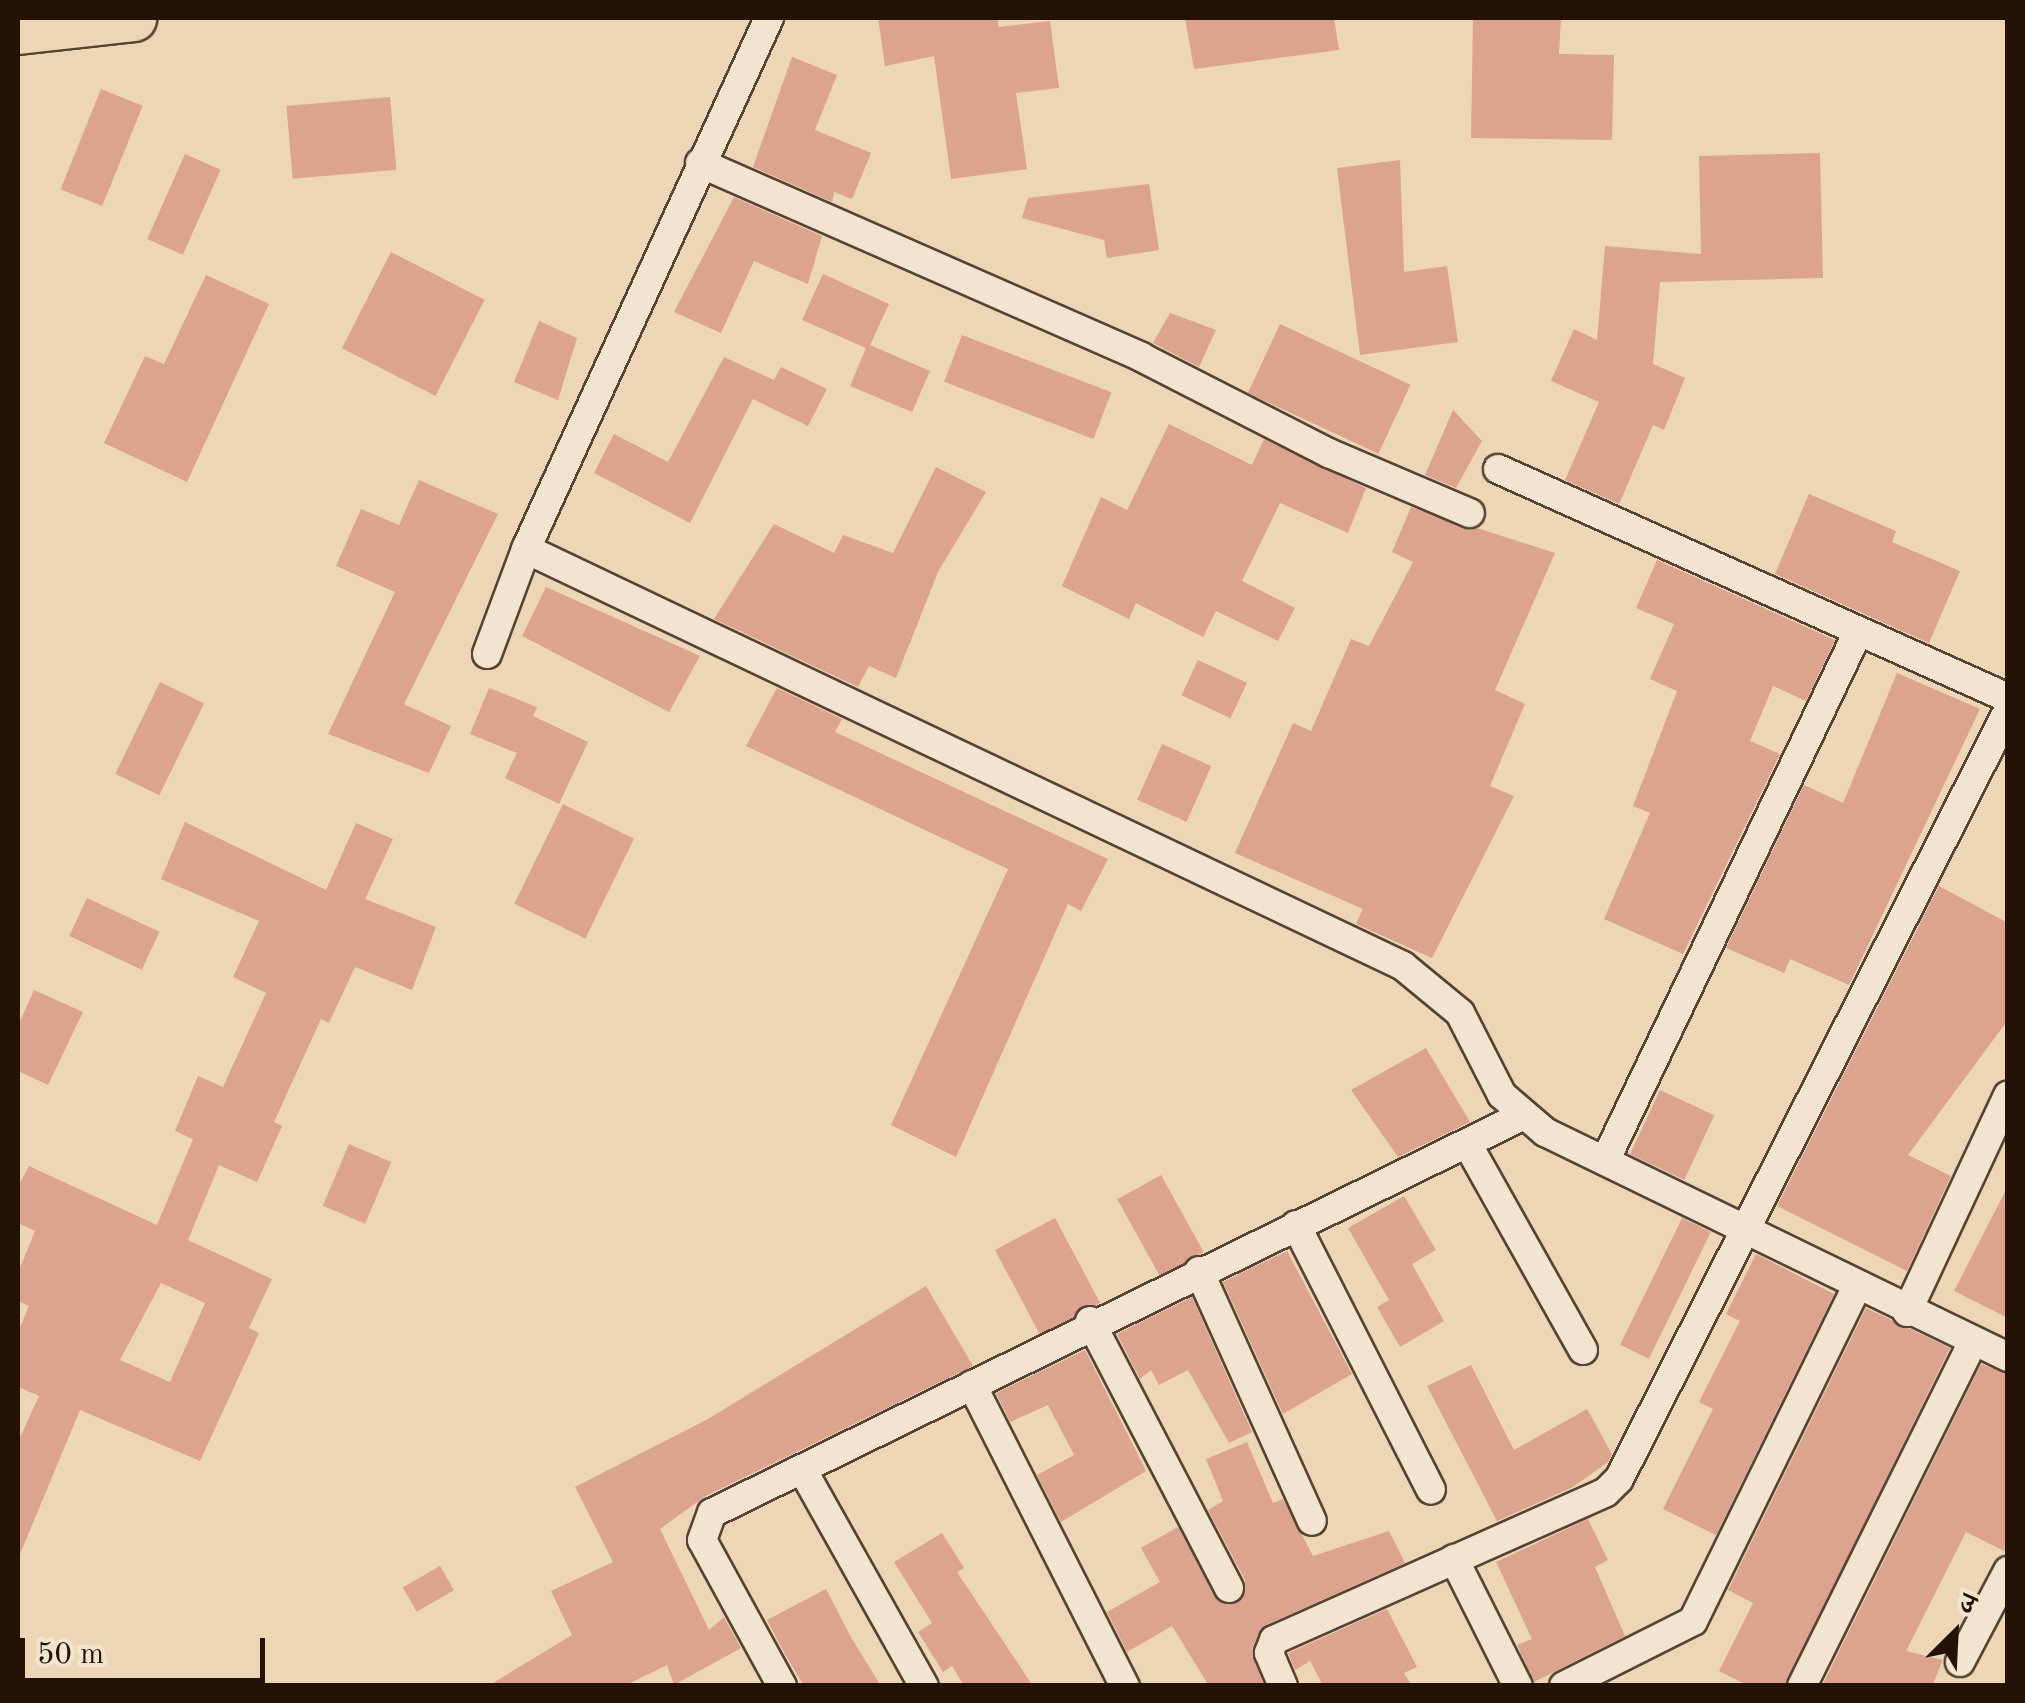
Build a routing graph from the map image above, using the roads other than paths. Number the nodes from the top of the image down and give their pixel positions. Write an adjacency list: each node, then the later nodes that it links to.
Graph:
1 (133, 18): 3 (highway)
2 (769, 18): 4 (street)
3 (18, 31)
4 (700, 163): 6 (street); 7 (street)
5 (1498, 469): 8 (street)
6 (1470, 514)
7 (526, 548): 9 (street); 13 (street)
8 (1858, 632): 10 (street); 15 (street)
9 (487, 654)
10 (2008, 698)
11 (2008, 712): 17 (street)
12 (2008, 1095): 20 (street)
13 (1522, 1116): 14 (street); 15 (street)
14 (1468, 1145): 16 (street); 23 (street)
15 (1605, 1161): 17 (street)
16 (1296, 1225): 18 (street); 27 (street)
17 (1744, 1235): 19 (street); 29 (street)
18 (1199, 1271): 21 (street); 28 (street)
19 (1856, 1289): 20 (street); 38 (street)
20 (1908, 1312): 22 (street)
21 (1090, 1321): 25 (street); 31 (street)
22 (1973, 1341): 24 (street); 39 (street)
23 (1583, 1350)
24 (2008, 1356)
25 (972, 1385): 26 (street); 35 (street)
26 (802, 1470): 33 (street); 34 (street)
27 (1431, 1490)
28 (1312, 1521)
29 (1454, 1559): 36 (street); 37 (street)
30 (2008, 1571): 32 (street)
31 (1229, 1588)
32 (1960, 1662)
33 (782, 1686)
34 (924, 1686)
35 (1126, 1686)
36 (1283, 1686)
37 (1518, 1686)
38 (1564, 1686)
39 (1802, 1686)

